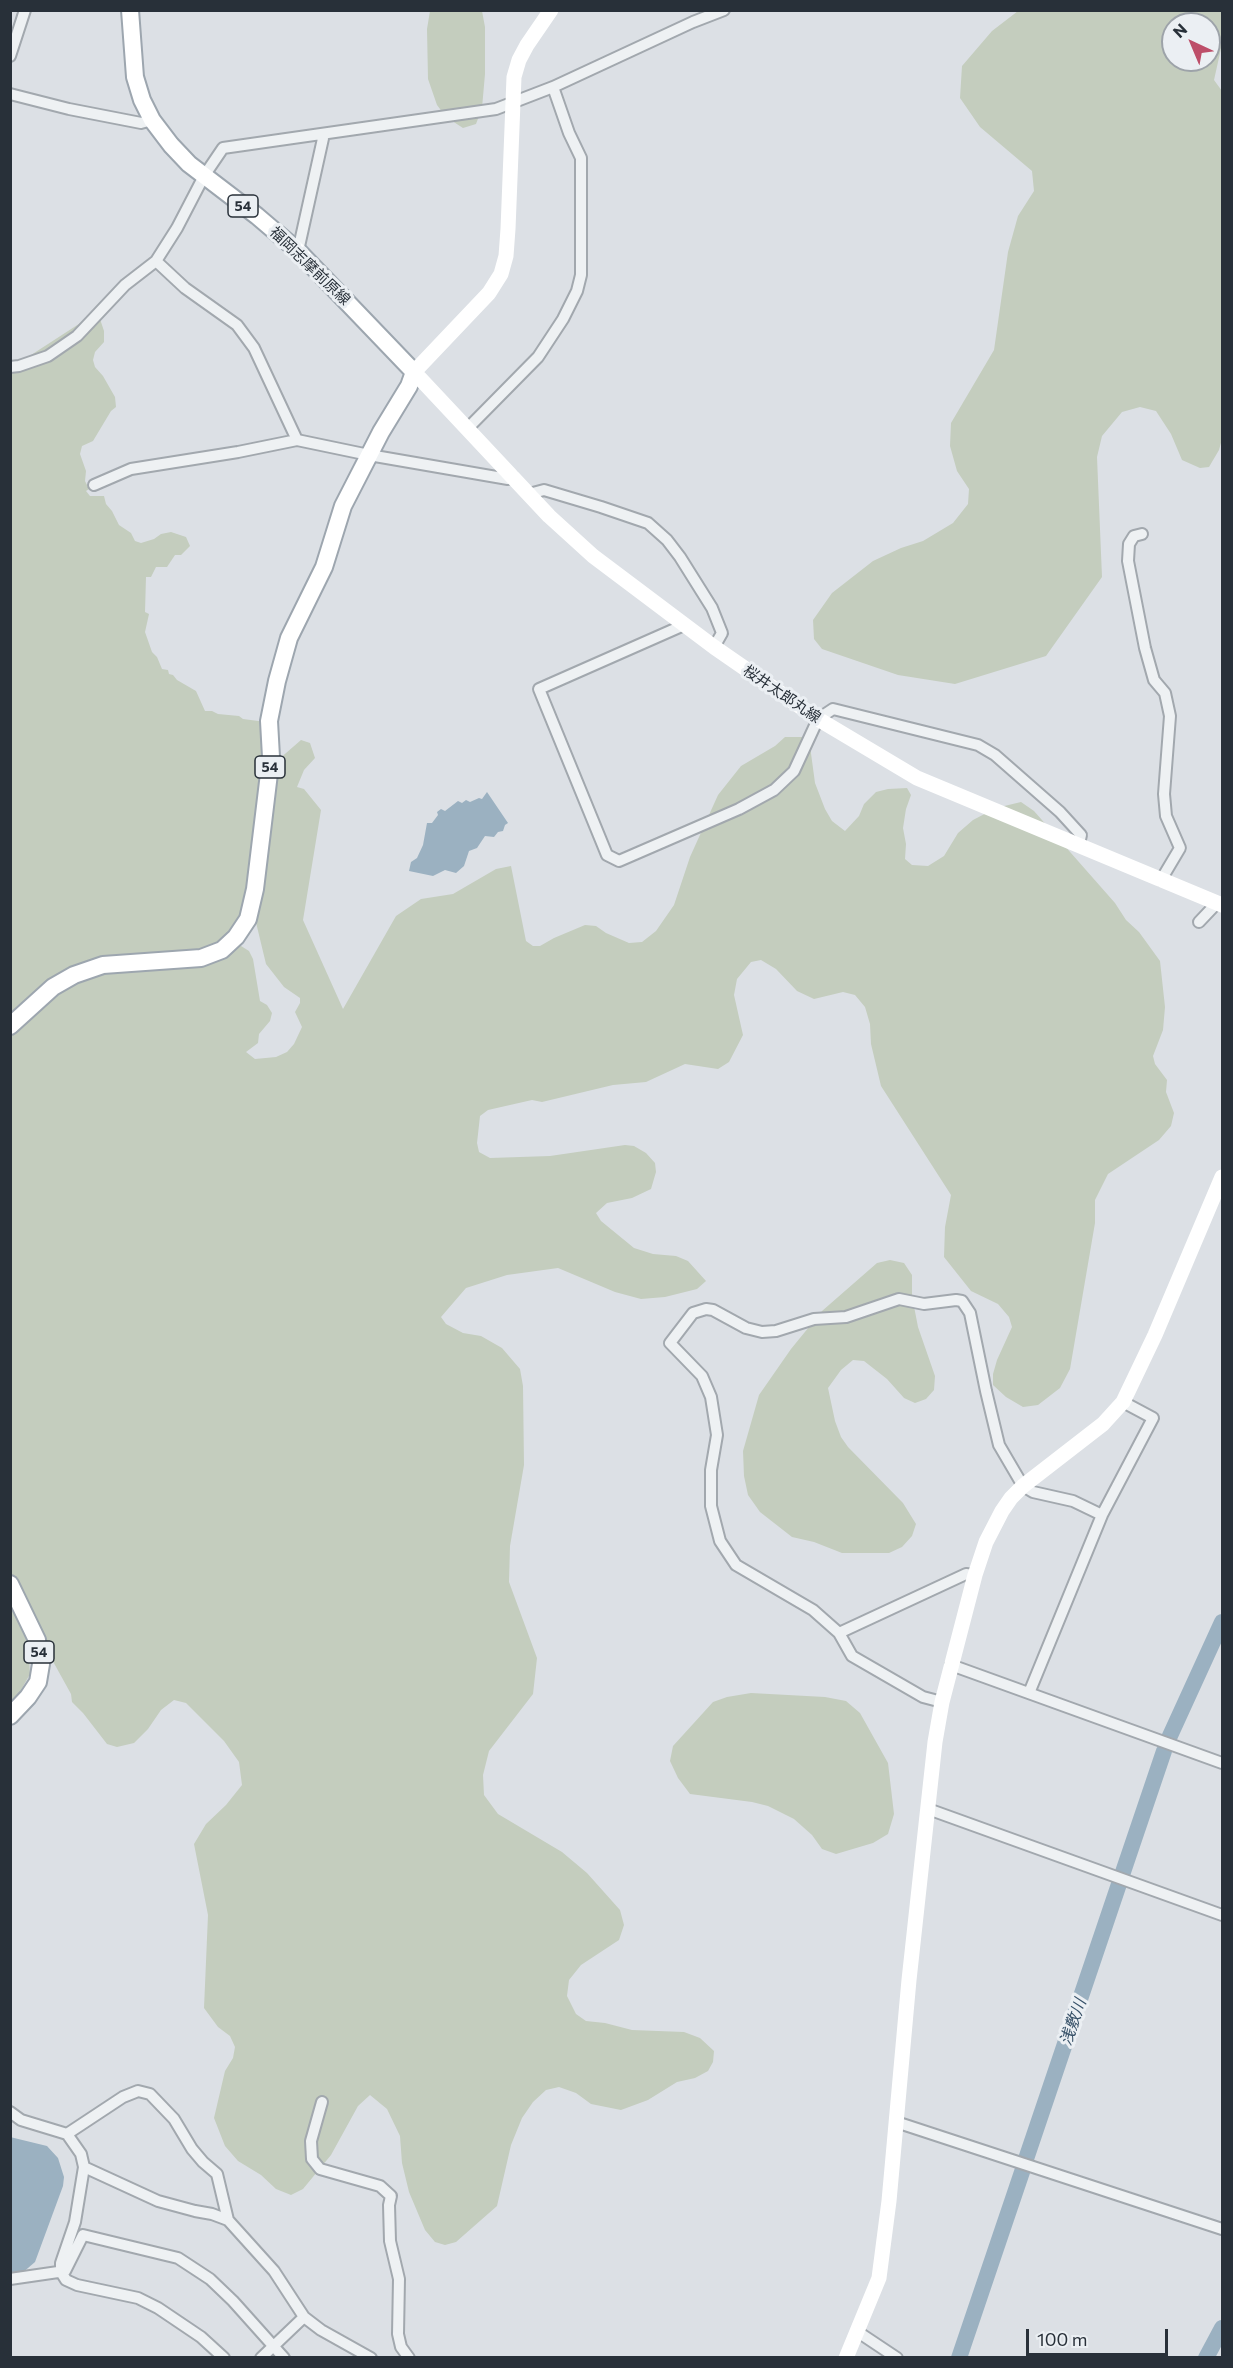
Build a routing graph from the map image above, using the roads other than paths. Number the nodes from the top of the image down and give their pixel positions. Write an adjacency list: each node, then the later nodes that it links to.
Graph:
1 (25, 10): 5 (street)
2 (130, 10): 9 (main road, 福岡志摩前原線 / 54)
3 (551, 10): 8 (street)
4 (724, 10): 6 (street)
5 (10, 56)
6 (553, 87): 8 (street); 16 (street)
7 (10, 94): 9 (street)
8 (514, 102): 10 (street); 15 (street)
9 (152, 120): 11 (main road, 福岡志摩前原線 / 54)
10 (324, 134): 11 (street); 12 (street)
11 (204, 176): 12 (main road, 福岡志摩前原線 / 54); 13 (street)
12 (298, 251): 15 (main road, 福岡志摩前原線 / 54)
13 (156, 261): 14 (street); 17 (street)
14 (10, 367)
15 (414, 372): 16 (street, 桜井太郎丸線); 18 (main road, 54)
16 (468, 428): 19 (street, 桜井太郎丸線)
17 (297, 440): 18 (street); 20 (street)
18 (369, 455): 19 (street); 30 (main road, 54)
19 (512, 476): 21 (street, 桜井太郎丸線)
20 (94, 485)
21 (529, 494): 23 (street, 桜井太郎丸線); 24 (street)
22 (1142, 534): 27 (street)
23 (684, 625): 24 (street, 桜井太郎丸線); 25 (street)
24 (714, 647): 25 (street, 桜井太郎丸線)
25 (818, 719): 26 (street, 桜井太郎丸線); 26 (street)
26 (1079, 844): 27 (street, 桜井太郎丸線)
27 (1161, 879): 28 (street, 桜井太郎丸線)
28 (1220, 904): 29 (street)
29 (1199, 922)
30 (10, 1026)
31 (1222, 1177): 32 (street)
32 (1123, 1402): 33 (street); 34 (street)
33 (1023, 1486): 34 (street); 35 (street); 37 (street)
34 (1102, 1515): 39 (street)
35 (975, 1575): 37 (street); 38 (street)
36 (10, 1584): 41 (main road, 54)
37 (839, 1633): 40 (street)
38 (951, 1665): 39 (street); 40 (street)
39 (1029, 1693): 42 (street)
40 (942, 1702): 43 (street)
41 (10, 1716)
42 (1222, 1763)
43 (928, 1809): 44 (street); 47 (street)
44 (1222, 1915)
45 (321, 2102): 61 (street)
46 (10, 2112): 48 (street)
47 (896, 2122): 51 (street); 55 (street)
48 (67, 2134): 49 (street); 50 (street)
49 (84, 2167): 50 (street); 52 (street)
50 (228, 2220): 54 (street)
51 (1222, 2229)
52 (61, 2272): 53 (street); 56 (street); 57 (street)
53 (10, 2279)
54 (304, 2317): 56 (street); 60 (street)
55 (858, 2332): 62 (street); 63 (street)
56 (273, 2346): 58 (street); 59 (street)
57 (224, 2358)
58 (261, 2358)
59 (284, 2358)
60 (371, 2358)
61 (408, 2358)
62 (846, 2358)
63 (897, 2358)

